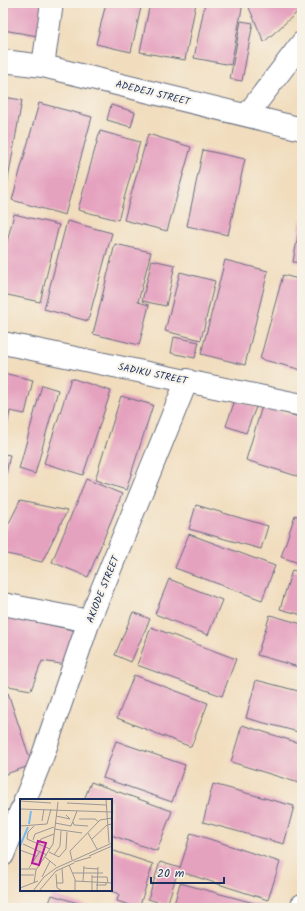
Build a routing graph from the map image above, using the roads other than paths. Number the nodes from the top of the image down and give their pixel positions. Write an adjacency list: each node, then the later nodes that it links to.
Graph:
1 (52, 3): 4 (street)
2 (302, 43): 5 (street)
3 (3, 61): 4 (street, ADEDEJI STREET)
4 (43, 66): 5 (street, ADEDEJI STREET)
5 (247, 115): 6 (street, ADEDEJI STREET)
6 (302, 129)
7 (3, 343): 8 (street, SADIKU STREET)
8 (187, 380): 9 (street, SADIKU STREET); 11 (street, AKIODE STREET)
9 (302, 405)
10 (3, 604): 11 (street)
11 (89, 621): 12 (street, AKIODE STREET)
12 (25, 799)
13 (20, 812): 14 (street)
14 (3, 854)

